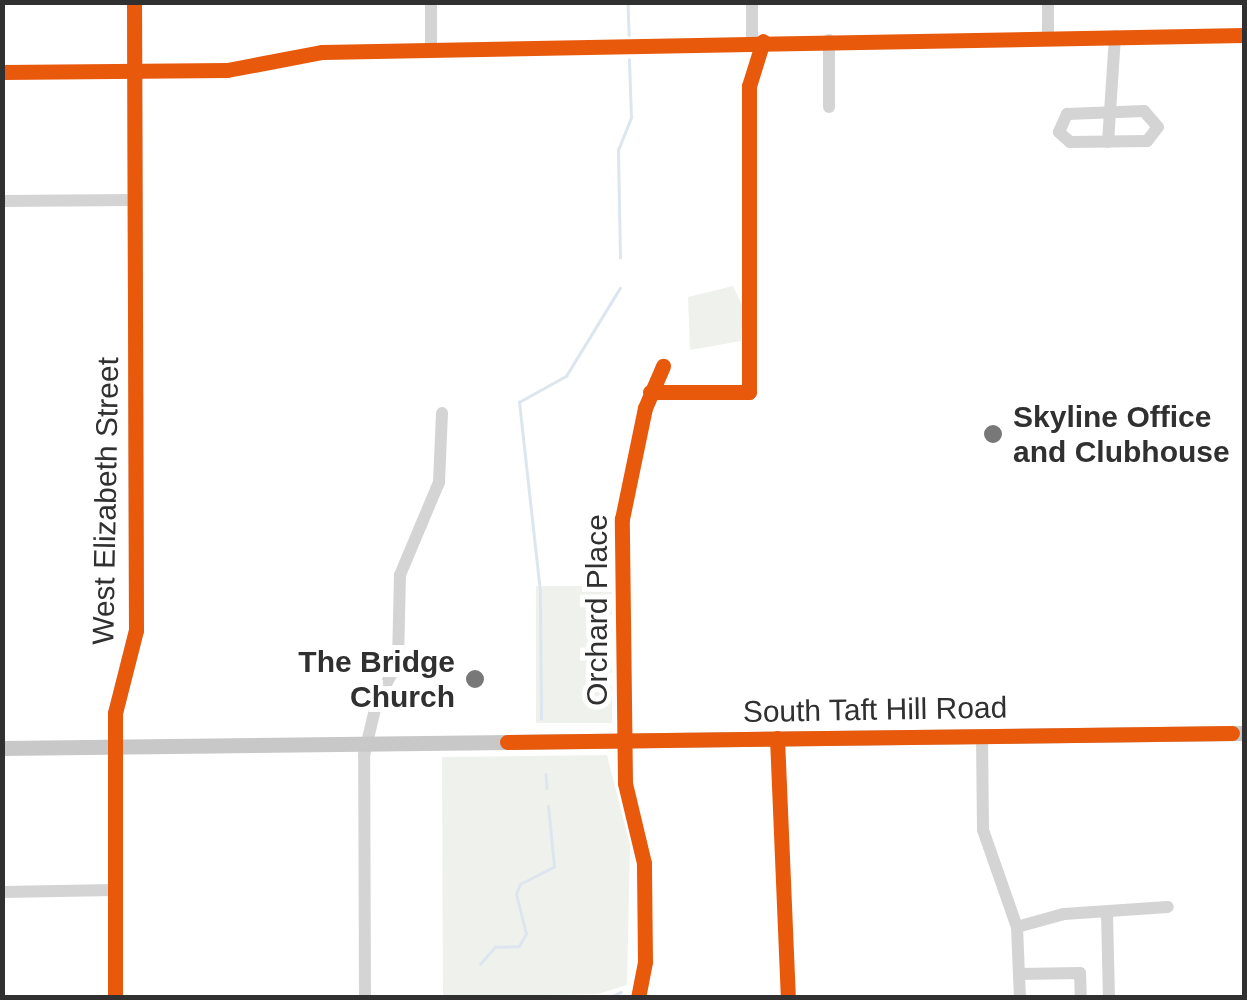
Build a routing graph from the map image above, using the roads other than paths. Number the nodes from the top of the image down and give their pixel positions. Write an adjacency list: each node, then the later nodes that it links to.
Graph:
1 (134, 2): 11 (main road, West Elizabeth Street)
2 (431, 2): 10 (street)
3 (752, 2): 9 (street)
4 (1048, 2): 7 (street)
5 (1244, 35): 6 (street)
6 (1115, 36): 7 (street); 14 (street)
7 (1048, 37): 8 (street)
8 (829, 40): 9 (street); 13 (street)
9 (752, 42): 10 (street)
10 (431, 50): 11 (street)
11 (134, 70): 12 (street); 16 (main road, West Elizabeth Street)
12 (2, 72)
13 (829, 107)
14 (1108, 112): 15 (street); 15 (street); 15 (street)
15 (1108, 142)
16 (134, 200): 17 (street); 25 (main road, West Elizabeth Street)
17 (2, 201)
18 (663, 366): 23 (street, Orchard Place)
19 (442, 413): 24 (street)
20 (1244, 733): 21 (main road, South Taft Hill Road)
21 (982, 736): 22 (main road, South Taft Hill Road); 31 (street)
22 (777, 738): 23 (main road, South Taft Hill Road); 36 (street)
23 (624, 740): 24 (main road, South Taft Hill Road); 35 (street, Orchard Place)
24 (368, 743): 25 (main road, South Taft Hill Road); 34 (street)
25 (114, 746): 26 (main road, South Taft Hill Road); 27 (main road, West Elizabeth Street)
26 (2, 748)
27 (114, 890): 28 (street); 33 (main road, West Elizabeth Street)
28 (2, 892)
29 (1168, 907): 30 (street)
30 (1107, 912): 31 (street); 39 (street)
31 (1017, 927): 32 (street)
32 (1020, 974): 37 (street); 38 (street)
33 (115, 998)
34 (365, 998)
35 (638, 998)
36 (788, 998)
37 (1020, 998)
38 (1081, 998)
39 (1109, 998)

